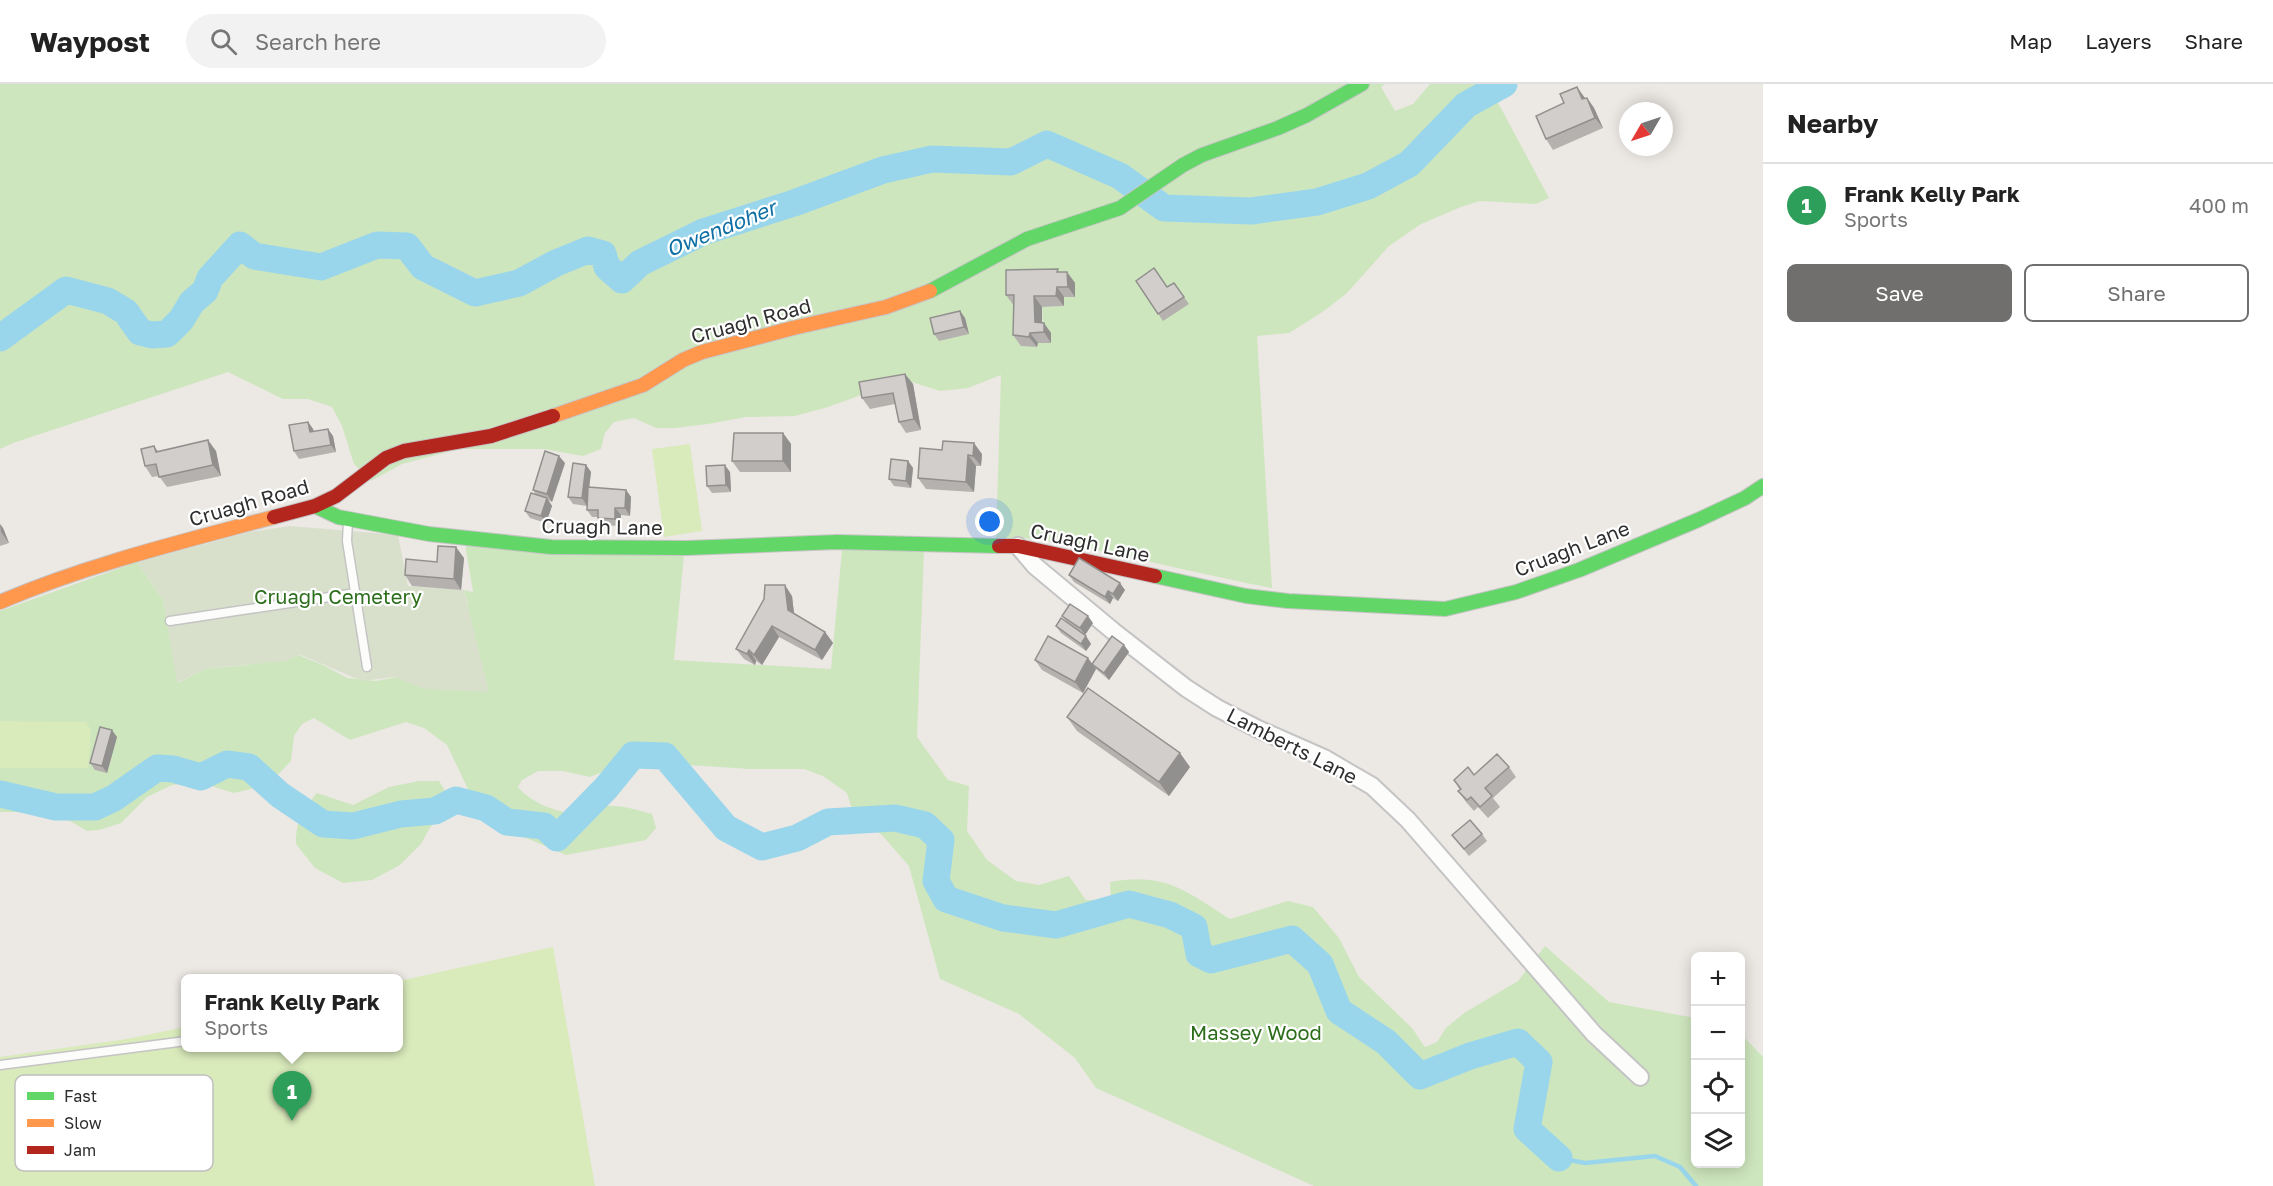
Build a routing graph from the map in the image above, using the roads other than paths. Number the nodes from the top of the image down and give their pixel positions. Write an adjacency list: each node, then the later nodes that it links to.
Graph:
1 (1362, 84): 3 (street, Cruagh Road)
2 (1763, 486): 5 (street, Cruagh Lane)
3 (315, 506): 4 (street, Cruagh Lane); 7 (street, Cruagh Road)
4 (348, 519): 5 (street, Cruagh Lane); 6 (lane)
5 (1018, 546): 12 (street, Lamberts Lane)
6 (356, 593): 8 (lane); 9 (lane)
7 (0, 602)
8 (170, 621)
9 (367, 667)
10 (181, 1042): 11 (lane)
11 (0, 1065)
12 (1640, 1077)

